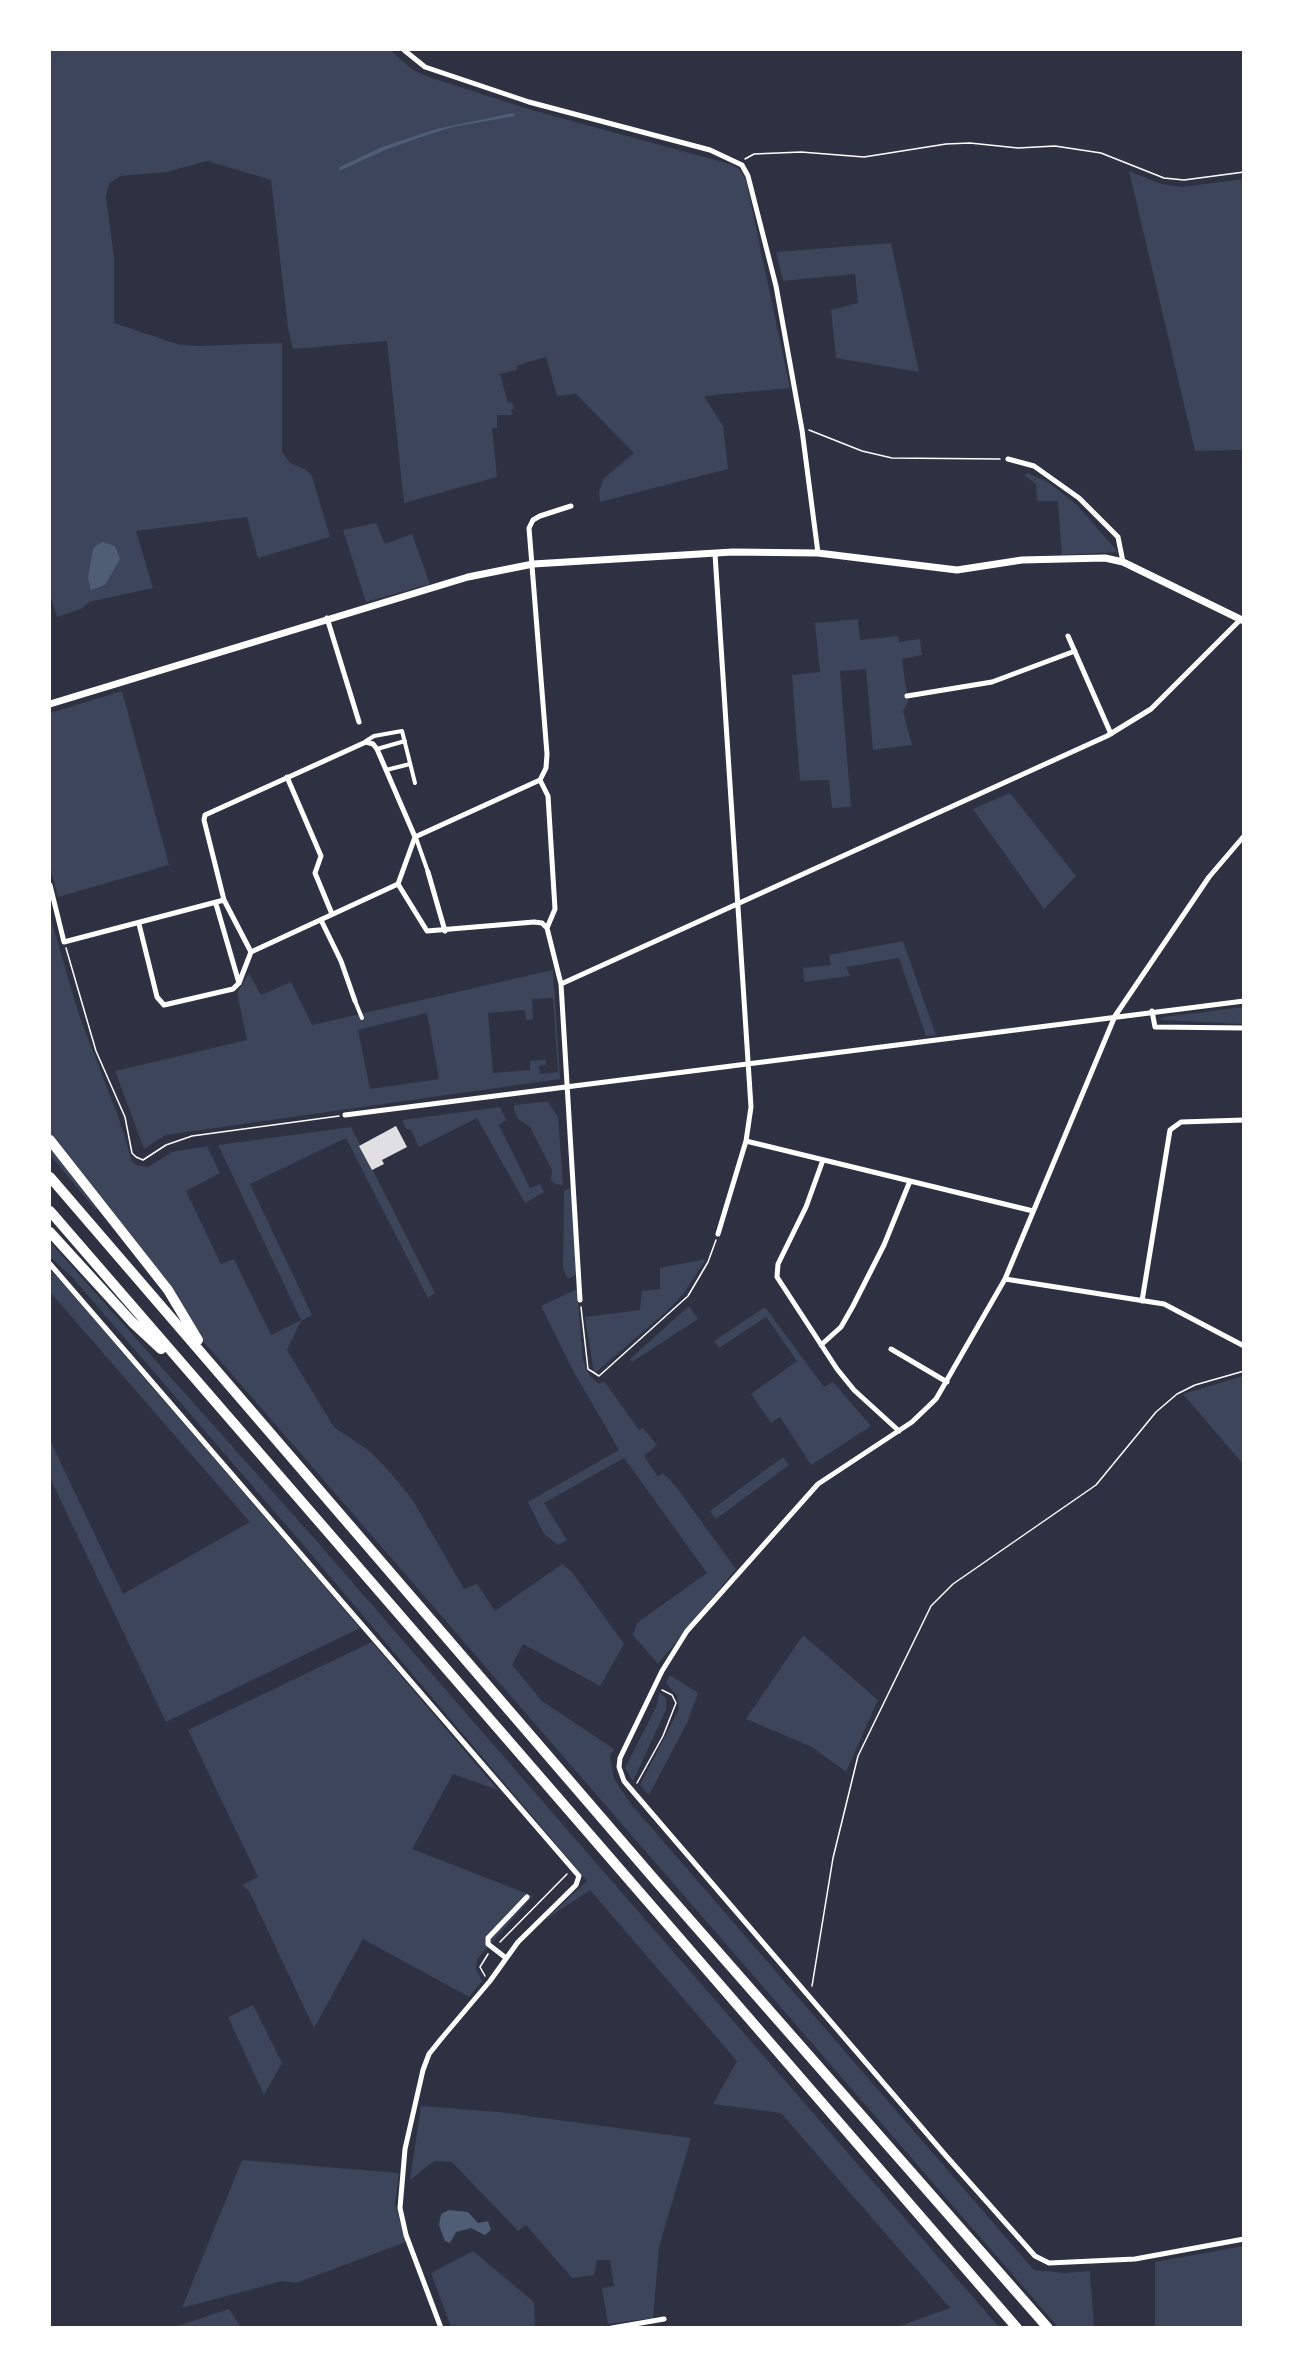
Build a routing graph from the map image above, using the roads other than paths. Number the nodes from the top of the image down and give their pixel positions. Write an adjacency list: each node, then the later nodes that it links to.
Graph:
1 (404, 50): 5 (street)
2 (1008, 459): 6 (street)
3 (571, 506): 7 (street)
4 (715, 554): 5 (street); 7 (street); 31 (street)
5 (818, 554): 6 (street)
6 (1123, 562): 9 (street)
7 (533, 564): 8 (street); 22 (street)
8 (327, 618): 13 (street); 14 (street)
9 (1242, 621): 15 (street)
10 (1068, 636): 11 (street)
11 (1075, 651): 12 (street); 15 (street)
12 (907, 696)
13 (50, 704)
14 (359, 722)
15 (1111, 734): 31 (street)
16 (405, 741): 17 (street); 18 (street); 19 (street)
17 (366, 742): 18 (street); 21 (street)
18 (377, 749): 20 (street)
19 (410, 764): 20 (street); 23 (street)
20 (386, 770): 25 (street)
21 (287, 777): 29 (street); 32 (street)
22 (540, 780): 25 (street); 35 (street)
23 (415, 783)
24 (1244, 836): 43 (street)
25 (415, 837): 26 (street); 27 (street)
26 (428, 872): 36 (street)
27 (398, 884): 32 (street); 36 (street)
28 (50, 885): 34 (street)
29 (224, 900): 30 (street); 37 (street)
30 (216, 904): 34 (street); 38 (street)
31 (738, 904): 39 (street); 46 (street)
32 (333, 914): 33 (street)
33 (321, 920): 37 (street); 40 (street)
34 (139, 924): 38 (street)
35 (547, 928): 36 (street); 39 (street)
36 (445, 931)
37 (251, 952): 38 (street)
38 (239, 983)
39 (561, 984): 47 (street)
40 (355, 1001): 44 (street)
41 (1244, 1001): 42 (street)
42 (1152, 1011): 43 (street); 45 (street)
43 (1115, 1016): 46 (street); 56 (street)
44 (362, 1018)
45 (1244, 1028)
46 (749, 1064): 47 (street); 51 (street)
47 (568, 1086): 48 (street); 61 (street)
48 (345, 1115)
49 (1244, 1119): 62 (street)
50 (50, 1140): 66 (highway)
51 (746, 1140): 52 (street); 58 (street)
52 (823, 1160): 54 (street); 63 (street)
53 (50, 1177): 66 (highway)
54 (910, 1181): 56 (street); 63 (street)
55 (50, 1210): 67 (highway)
56 (1033, 1210): 60 (street)
57 (50, 1232): 67 (highway)
58 (718, 1234)
59 (50, 1264): 71 (street)
60 (1005, 1279): 62 (street); 68 (street)
61 (580, 1300)
62 (1142, 1301): 64 (street)
63 (821, 1345): 69 (street)
64 (1244, 1347)
65 (891, 1349): 68 (street)
66 (213, 1366): 77 (highway)
67 (196, 1381): 76 (highway)
68 (947, 1382): 69 (street)
69 (899, 1431): 72 (street)
70 (528, 1897): 71 (street)
71 (506, 1958): 74 (street)
72 (1244, 2239)
73 (664, 2319): 75 (street)
74 (441, 2328)
75 (612, 2328)
76 (1017, 2328)
77 (1048, 2328)

